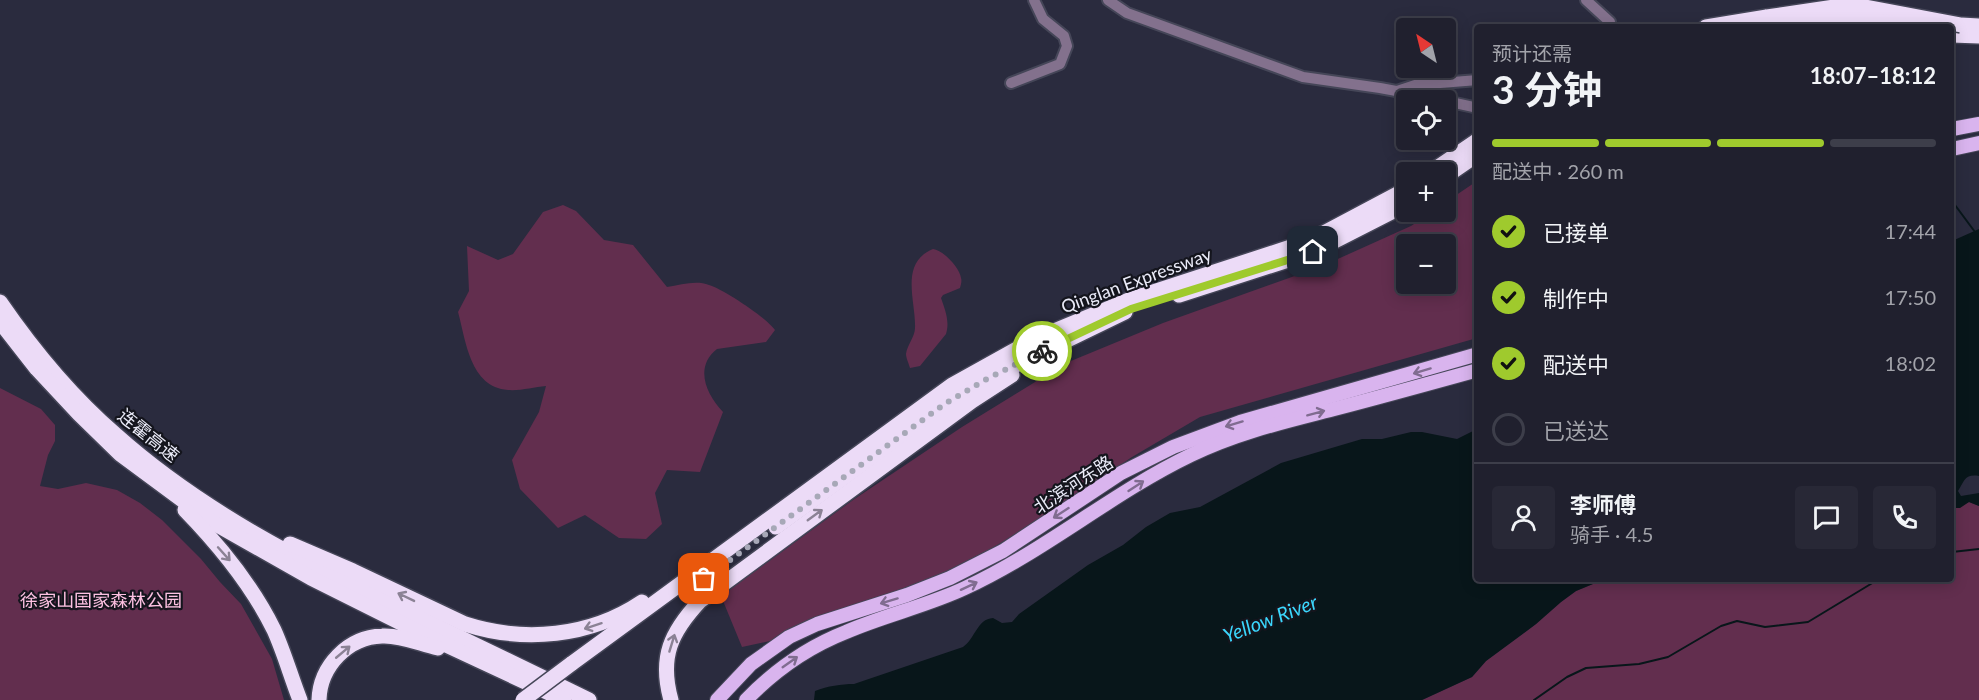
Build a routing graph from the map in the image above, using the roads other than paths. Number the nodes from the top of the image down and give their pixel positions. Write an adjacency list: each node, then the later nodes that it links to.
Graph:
1 (1034, 0): 15 (street)
2 (1108, 0): 17 (street)
3 (1586, 0): 6 (street)
4 (1820, 0): 8 (street)
5 (1772, 22): 7 (highway); 9 (highway, bridge); 10 (highway, bridge)
6 (1608, 24)
7 (1743, 24)
8 (1818, 24)
9 (1895, 24)
10 (1928, 24)
11 (1979, 26): 12 (highway)
12 (1957, 32): 13 (highway)
13 (1979, 36)
14 (1474, 80): 16 (street)
15 (1011, 83)
16 (1399, 90)
17 (1396, 91)
18 (1456, 103): 19 (street)
19 (1474, 107)
20 (1979, 124): 21 (main road)
21 (1954, 129)
22 (1474, 143): 26 (highway)
23 (1979, 143): 24 (main road)
24 (1954, 149)
25 (1474, 157): 27 (highway)
26 (1446, 162)
27 (1456, 169)
28 (1396, 195): 36 (highway, Qinglan Expressway)
29 (1396, 210): 32 (highway, Qinglan Expressway)
30 (0, 302): 37 (highway)
31 (0, 322): 35 (highway, 连霍高速)
32 (1070, 338): 38 (highway); 46 (highway, one-way to 32)
33 (1474, 355): 47 (main road, 北滨河东路, one-way to 47)
34 (1474, 371): 48 (main road, 北滨河东路, one-way to 34)
35 (156, 480): 39 (highway); 40 (highway, one-way to 40)
36 (802, 495): 37 (highway, one-way to 37); 38 (highway)
37 (239, 524): 45 (highway)
38 (574, 668): 42 (highway, bridge); 43 (highway)
39 (525, 681): 41 (highway, one-way to 39); 44 (highway)
40 (300, 700)
41 (319, 700)
42 (523, 700)
43 (538, 700)
44 (564, 700)
45 (589, 700)
46 (671, 700)
47 (717, 700)
48 (746, 700)

